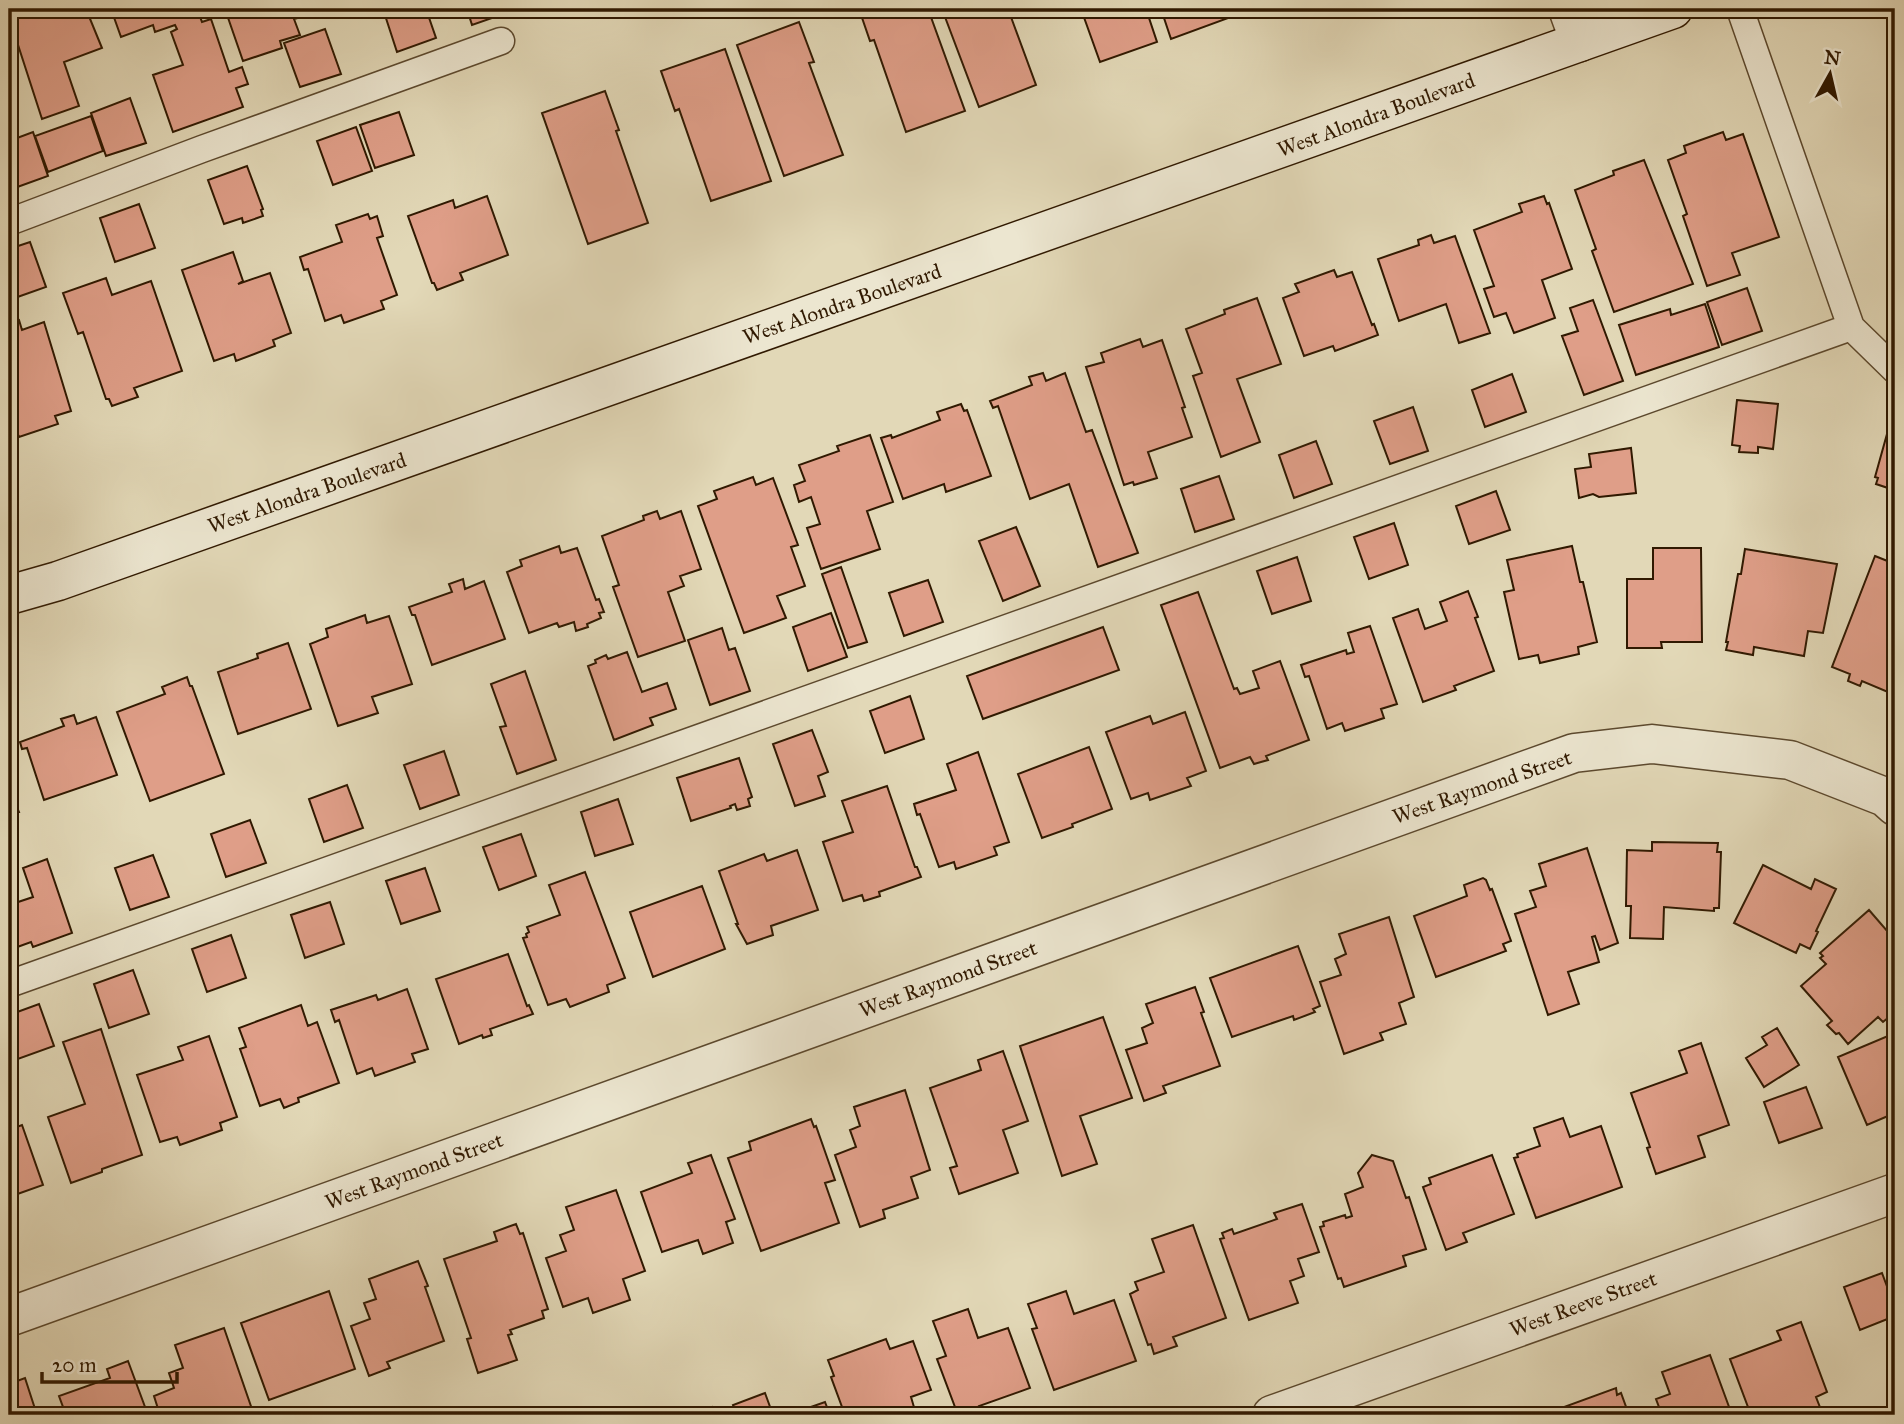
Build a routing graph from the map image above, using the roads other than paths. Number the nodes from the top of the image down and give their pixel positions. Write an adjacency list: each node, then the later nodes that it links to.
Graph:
1 (1673, 9): 3 (street, West Alondra Boulevard)
2 (1740, 9): 6 (lane)
3 (1574, 25): 8 (street, West Alondra Boulevard)
4 (501, 41): 5 (lane)
5 (9, 222)
6 (1851, 327): 7 (lane); 10 (lane)
7 (1895, 370)
8 (9, 595)
9 (1895, 806): 12 (street, West Raymond Street)
10 (9, 984)
11 (1895, 1193): 13 (street, West Reeve Street)
12 (9, 1317)
13 (1272, 1415)

